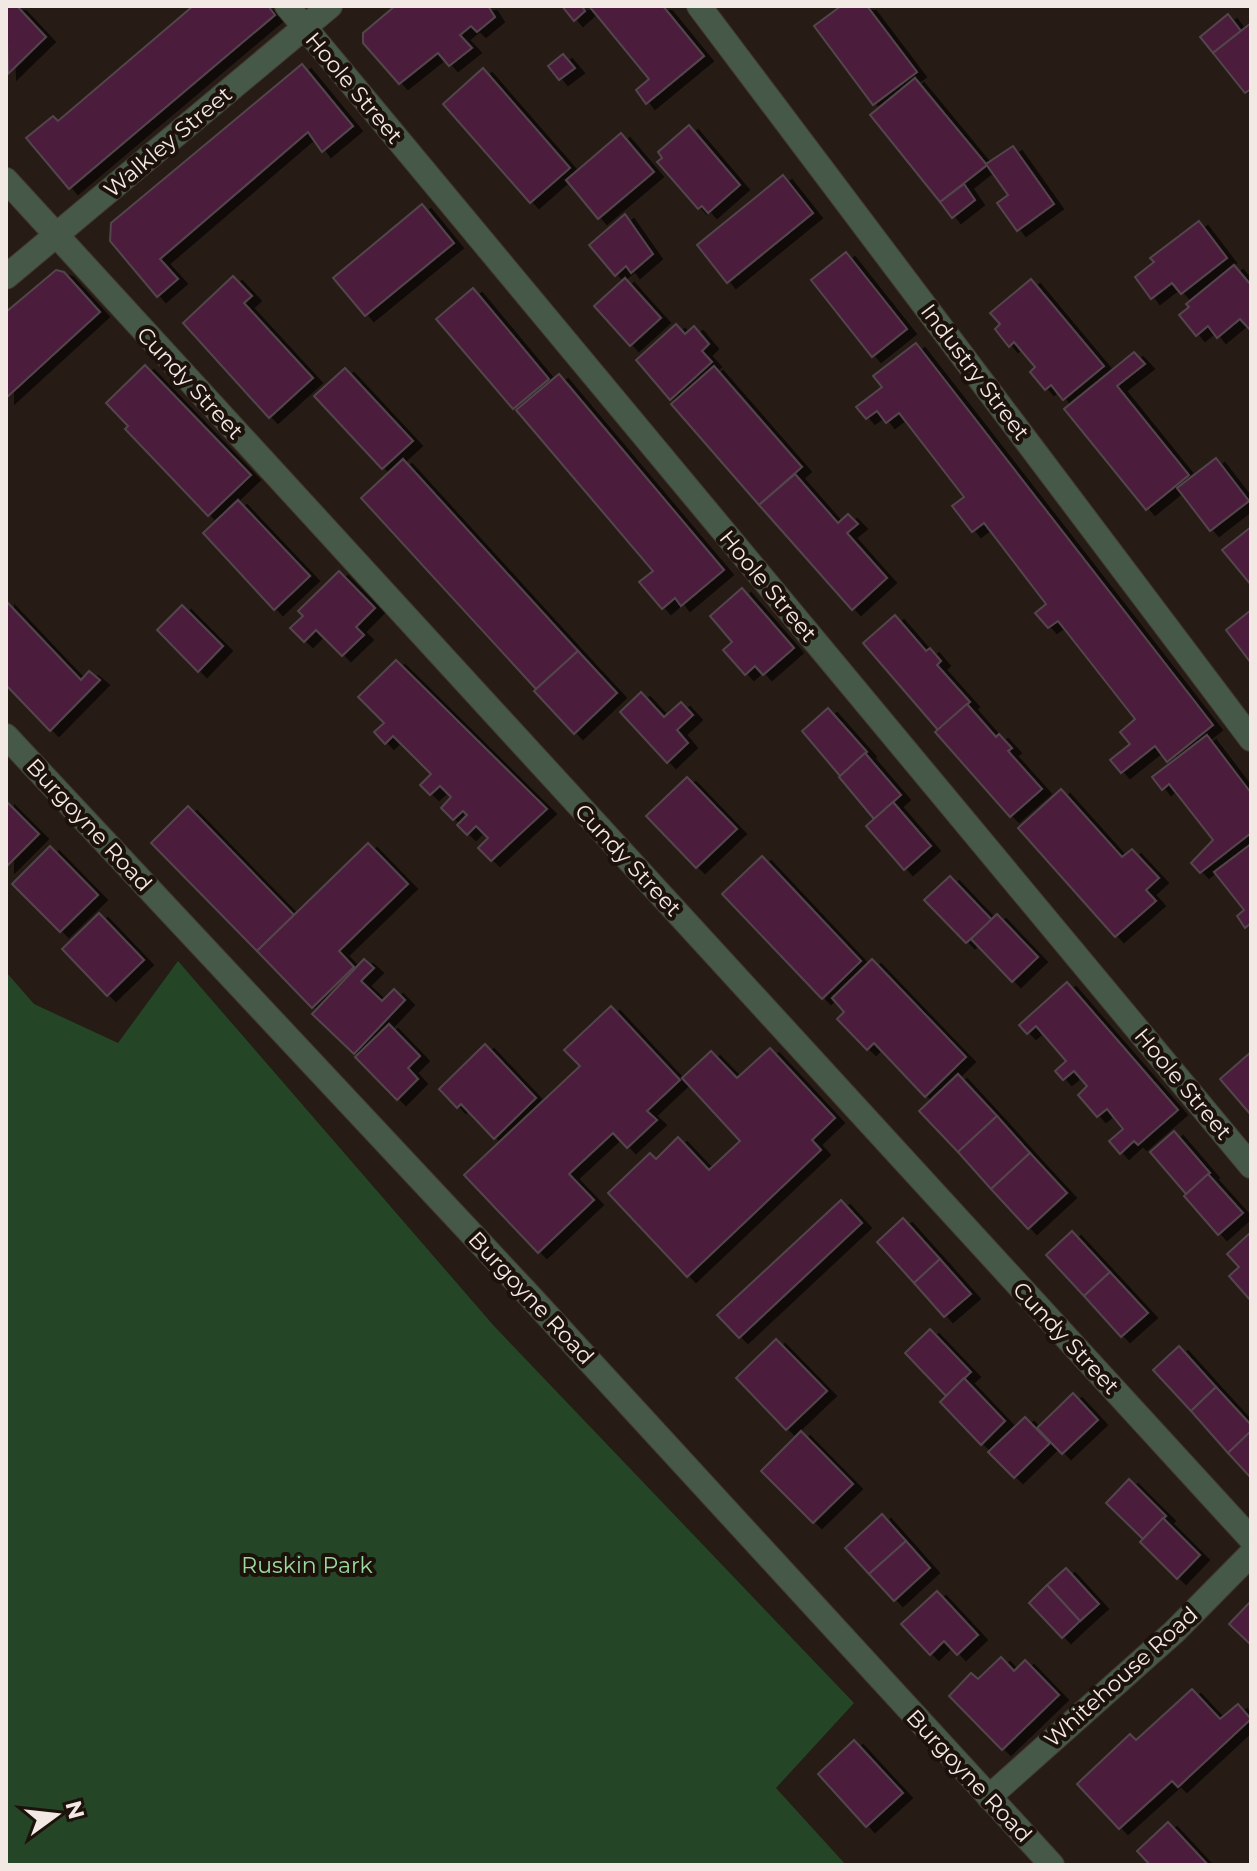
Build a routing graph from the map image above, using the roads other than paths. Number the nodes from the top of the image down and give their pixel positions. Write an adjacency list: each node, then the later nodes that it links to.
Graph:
1 (287, 6): 4 (street, Hoole Street)
2 (330, 6): 4 (street, Walkley Street)
3 (699, 6): 9 (street, Industry Street)
4 (303, 27): 6 (street, Walkley Street); 10 (street, Hoole Street)
5 (6, 180): 6 (street, Cundy Street)
6 (56, 237): 7 (street, Walkley Street); 11 (street, Cundy Street)
7 (6, 277)
8 (6, 736): 13 (street, Burgoyne Road)
9 (1251, 739)
10 (1251, 1166)
11 (1251, 1539)
12 (1251, 1554): 13 (street, Whitehouse Road)
13 (989, 1797): 14 (street, Burgoyne Road)
14 (1052, 1865)

